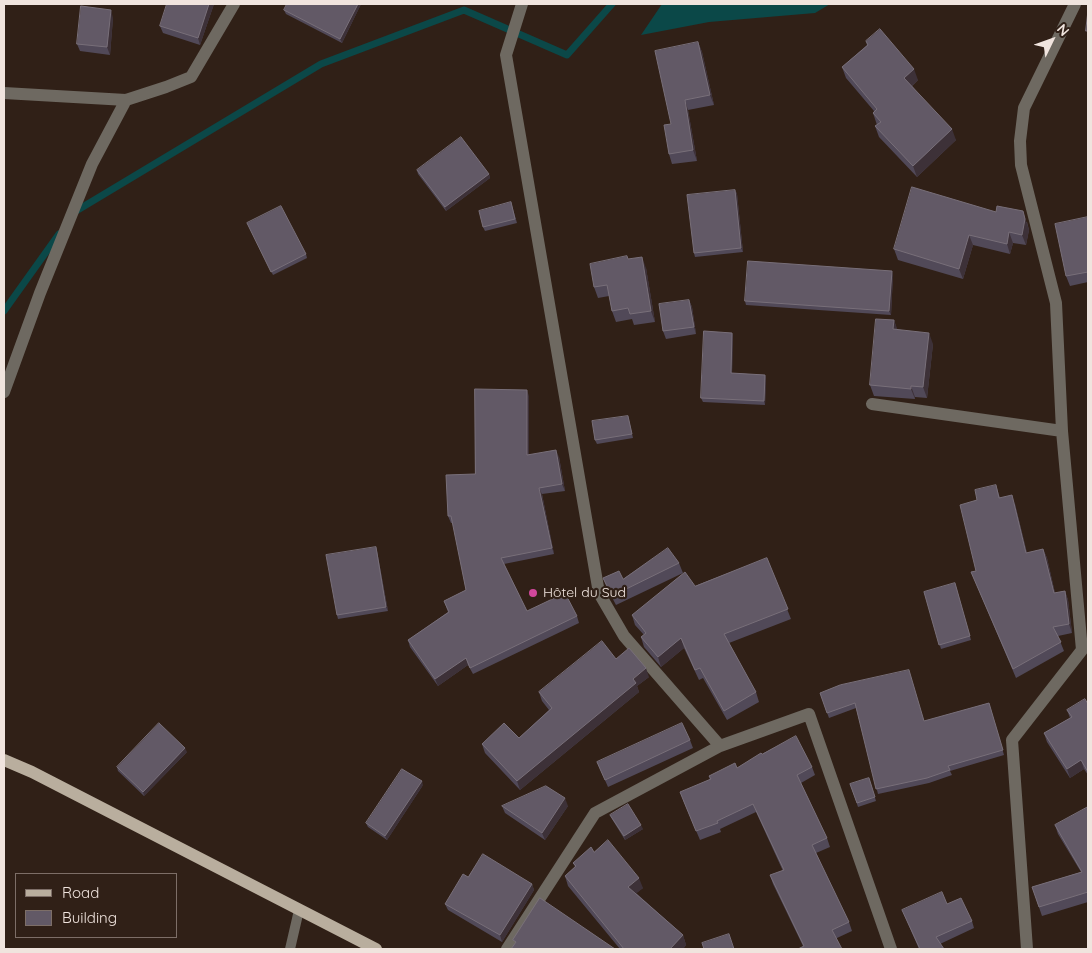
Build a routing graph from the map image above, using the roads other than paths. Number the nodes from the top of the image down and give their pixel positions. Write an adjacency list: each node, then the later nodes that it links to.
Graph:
1 (234, 4): 5 (street)
2 (522, 4): 9 (street)
3 (1075, 4): 8 (street)
4 (4, 93): 5 (street)
5 (126, 100): 6 (street)
6 (4, 392)
7 (872, 404): 8 (street)
8 (1062, 431): 16 (street)
9 (720, 746): 14 (street); 15 (street)
10 (4, 760): 11 (main road)
11 (299, 910): 12 (lane); 13 (main road)
12 (290, 949)
13 (376, 949)
14 (507, 949)
15 (891, 949)
16 (1026, 949)

